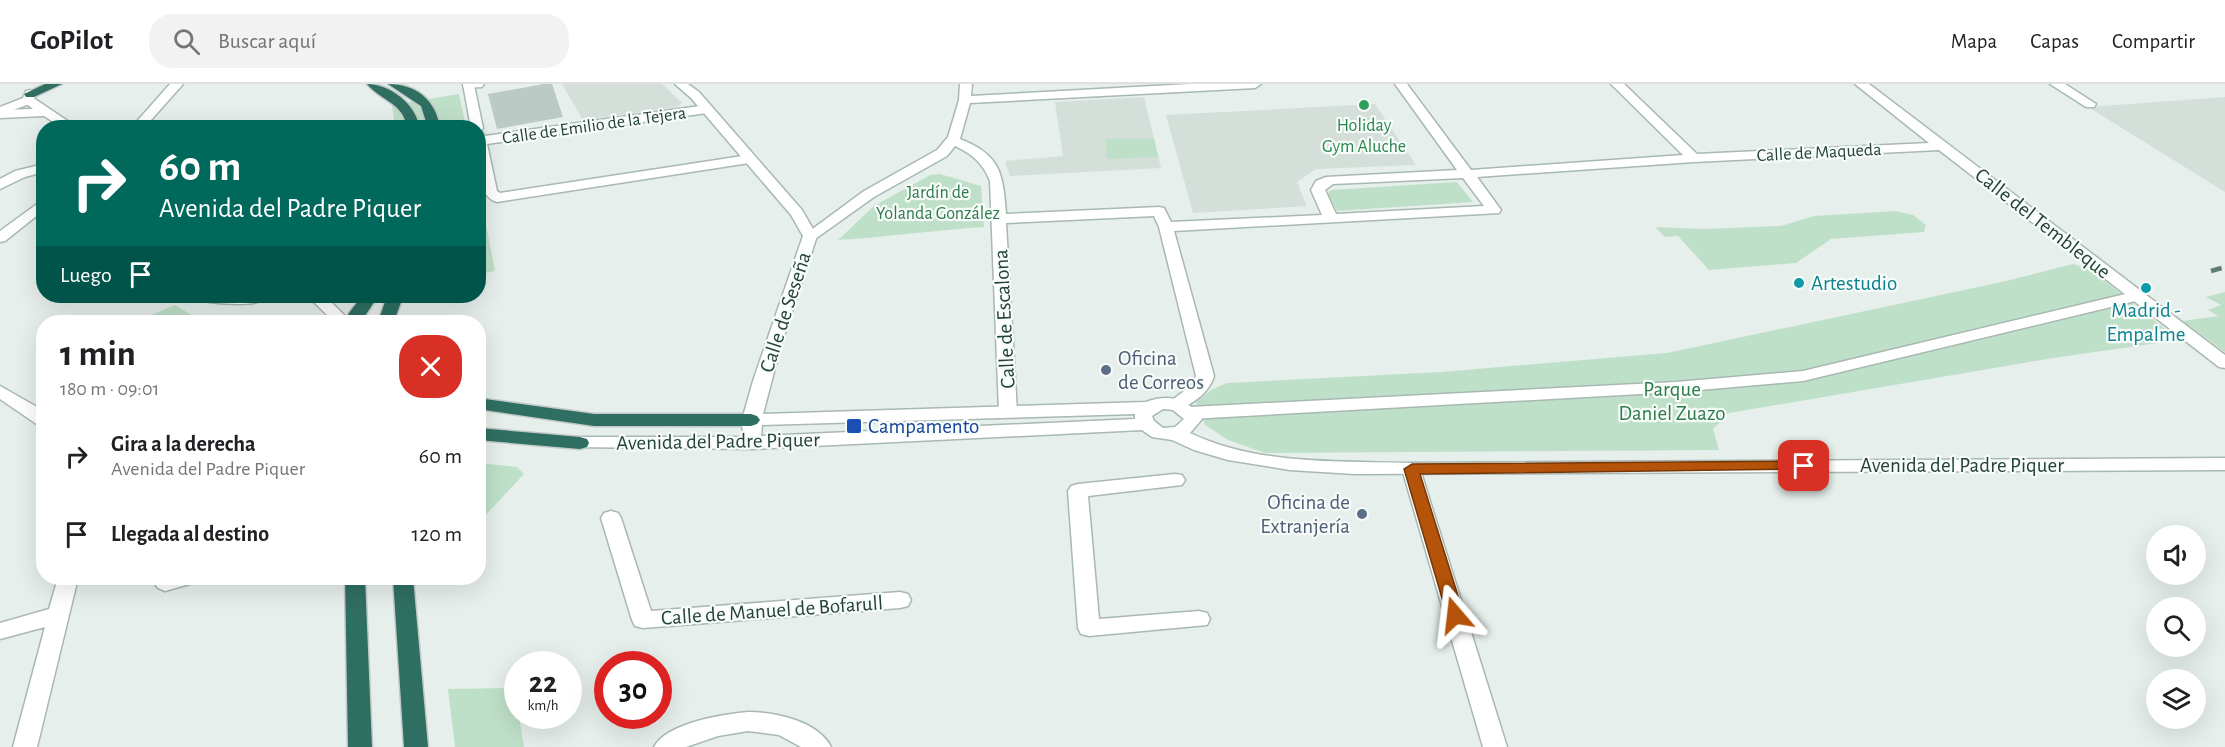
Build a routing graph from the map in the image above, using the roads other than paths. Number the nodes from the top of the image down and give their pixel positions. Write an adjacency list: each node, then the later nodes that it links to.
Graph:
1 (56, 84): 13 (highway)
2 (177, 84): 20 (street)
3 (373, 84): 21 (highway)
4 (394, 84): 22 (highway)
5 (681, 84): 16 (street, Calle de Seseña)
6 (966, 84): 14 (street)
7 (1255, 84): 14 (street)
8 (1401, 84): 31 (street)
9 (1617, 84): 27 (street)
10 (1861, 84): 26 (street, Calle del Tembleque)
11 (2056, 84): 15 (street)
12 (473, 85): 23 (street)
13 (29, 97): 17 (street); 18 (street)
14 (965, 100): 25 (street)
15 (2090, 104)
16 (707, 109): 24 (street, Calle de Emilio de la Tejera); 28 (street, Calle de Seseña)
17 (0, 110): 18 (street)
18 (51, 113): 19 (street)
19 (61, 120)
20 (144, 120)
21 (413, 120)
22 (434, 120)
23 (477, 120)
24 (486, 133)
25 (952, 140): 35 (street, Calle de Escalona); 37 (street)
26 (1943, 146): 27 (street, Calle de Maqueda); 39 (street, Calle del Tembleque)
27 (1694, 158): 31 (street, Calle de Maqueda)
28 (749, 159): 30 (street); 37 (street, Calle de Seseña)
29 (36, 170): 32 (street)
30 (486, 171)
31 (1467, 174): 34 (street, Calle de Maqueda); 34 (street)
32 (0, 185)
33 (36, 209): 38 (street)
34 (1331, 218): 36 (street)
35 (1000, 219): 36 (street); 46 (street, Calle de Escalona)
36 (1166, 227): 45 (street)
37 (810, 236): 50 (street, Calle de Seseña)
38 (0, 238)
39 (2138, 296): 42 (street, Calle del Tembleque); 45 (street)
40 (323, 303): 41 (street)
41 (336, 315)
42 (2225, 363)
43 (0, 392): 47 (street)
44 (486, 404): 48 (highway)
45 (1183, 408): 49 (street); 51 (street)
46 (1008, 412): 49 (street, Avenida del Padre Piquer); 50 (street, Avenida del Padre Piquer)
47 (36, 414)
48 (555, 414): 50 (highway); 53 (highway)
49 (1147, 416): 51 (street); 54 (street, Avenida del Padre Piquer)
50 (751, 420): 54 (street, Calle de Seseña)
51 (1176, 434): 57 (street, Avenida del Padre Piquer)
52 (486, 435): 53 (highway)
53 (533, 438): 55 (highway)
54 (752, 442): 55 (street, Avenida del Padre Piquer)
55 (580, 443)
56 (2225, 464): 57 (street, Avenida del Padre Piquer)
57 (1412, 469): 72 (street)
58 (1174, 480): 65 (street)
59 (611, 518): 63 (street, Calle de Manuel de Bofarull)
60 (66, 585): 64 (street)
61 (355, 585): 68 (highway)
62 (403, 585): 69 (highway)
63 (900, 600)
64 (58, 615): 66 (street); 67 (street)
65 (1199, 619)
66 (0, 631)
67 (25, 747)
68 (360, 747)
69 (416, 747)
70 (666, 747): 71 (street)
71 (819, 747)
72 (1495, 747)

